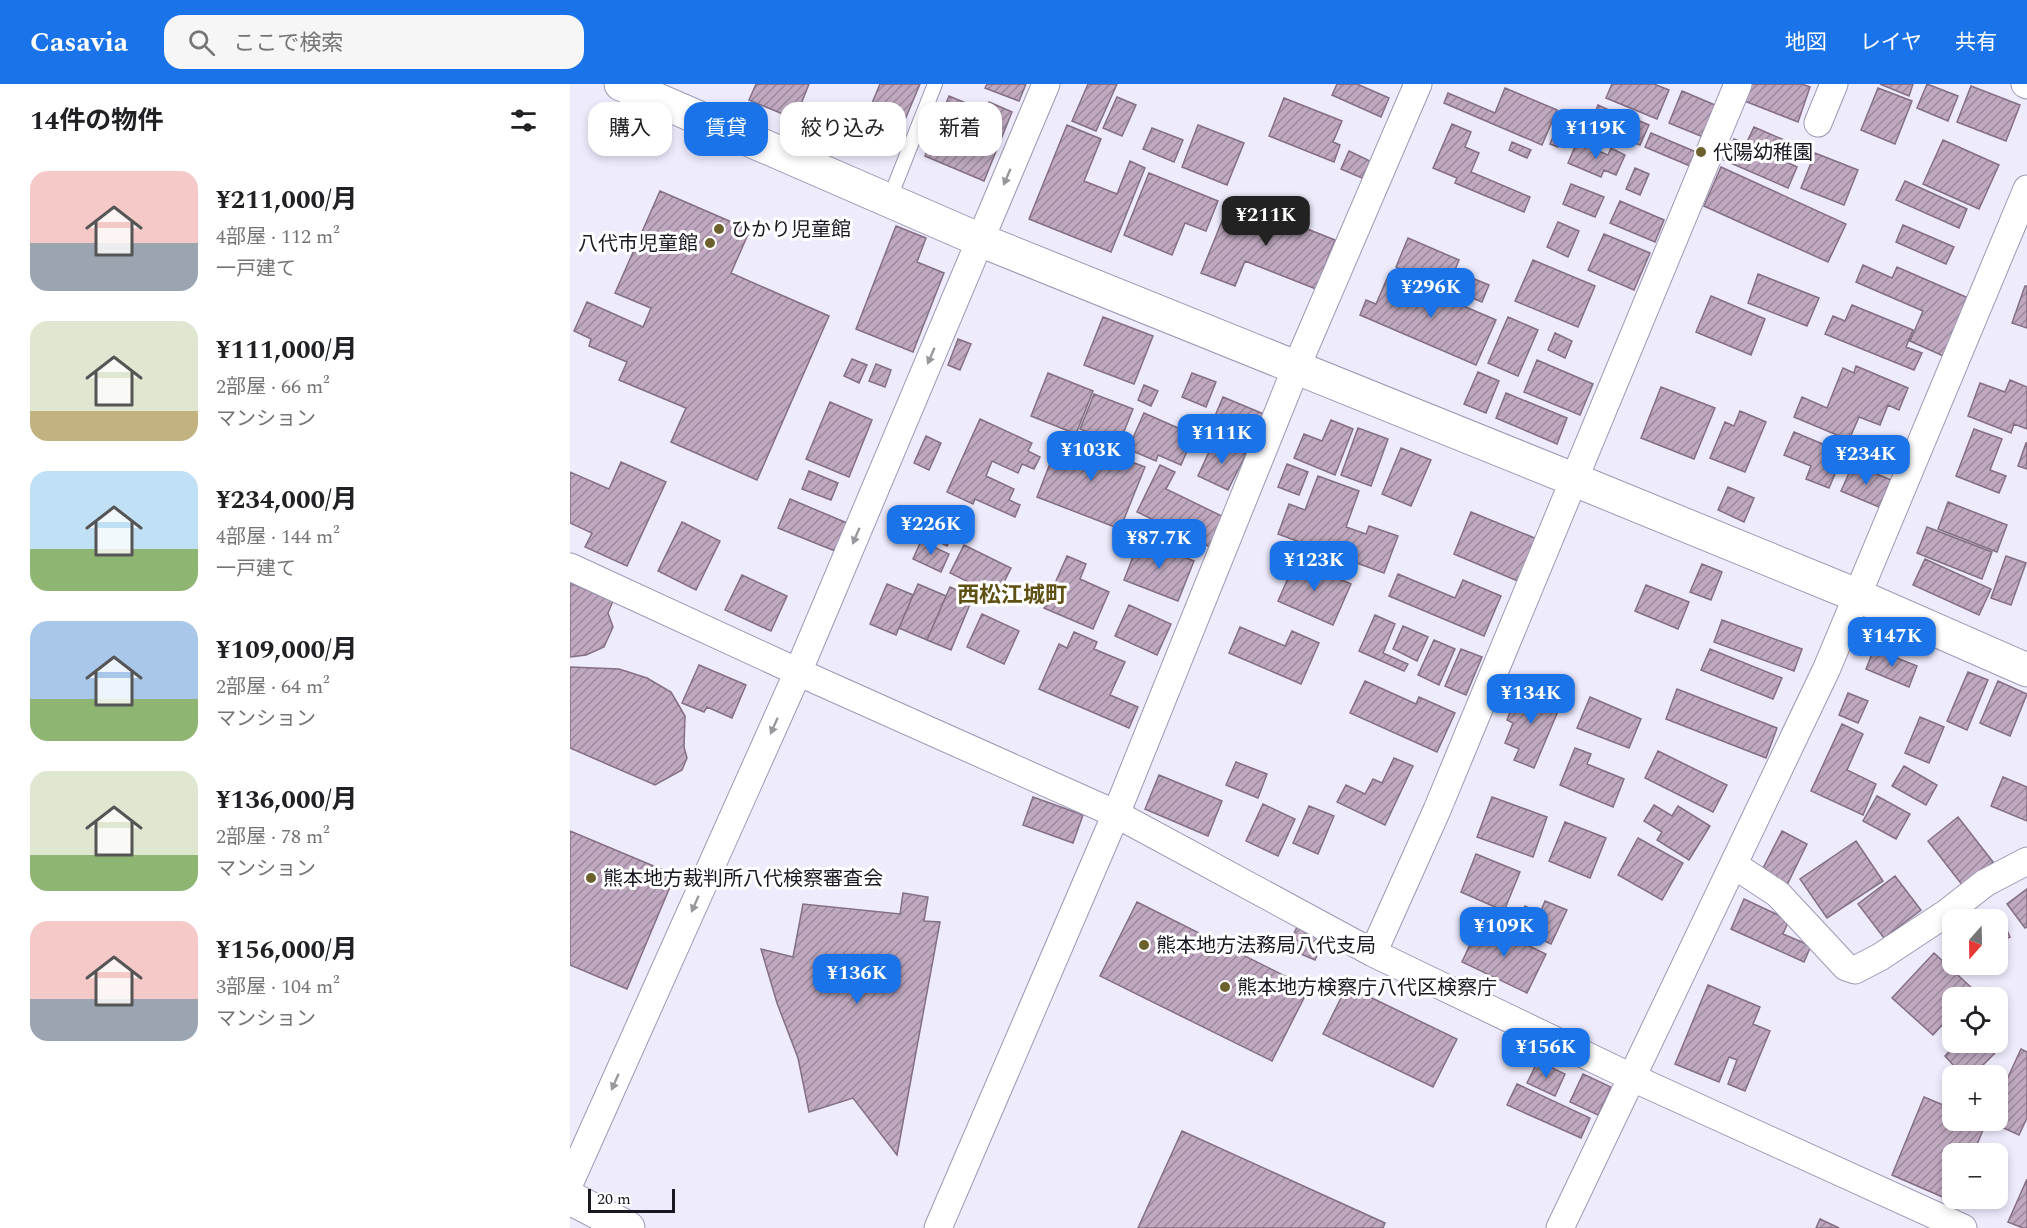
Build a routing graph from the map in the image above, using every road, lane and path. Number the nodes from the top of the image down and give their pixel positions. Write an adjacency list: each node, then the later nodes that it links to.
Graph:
1 (621, 84): 9 (street)
2 (935, 84): 9 (lane)
3 (1046, 84): 10 (street, one-way to 10)
4 (1418, 84): 11 (street)
5 (1738, 84): 12 (street)
6 (1834, 84): 7 (street)
7 (1818, 123)
8 (2027, 189): 14 (street)
9 (889, 200): 10 (street)
10 (980, 240): 11 (street); 16 (street, one-way to 16)
11 (1296, 368): 12 (street); 17 (street)
12 (1575, 480): 14 (street); 20 (street)
13 (570, 567): 16 (street)
14 (1856, 595): 15 (street); 19 (street)
15 (2027, 670)
16 (798, 672): 17 (street); 22 (street, one-way to 22)
17 (1116, 814): 20 (street); 25 (street)
18 (2027, 861): 19 (street)
19 (1734, 865): 21 (street)
20 (1373, 953): 21 (street)
21 (1633, 1078): 26 (street); 27 (street)
22 (570, 1182)
23 (570, 1198): 24 (street)
24 (628, 1228)
25 (938, 1228)
26 (1560, 1228)
27 (1963, 1228)

